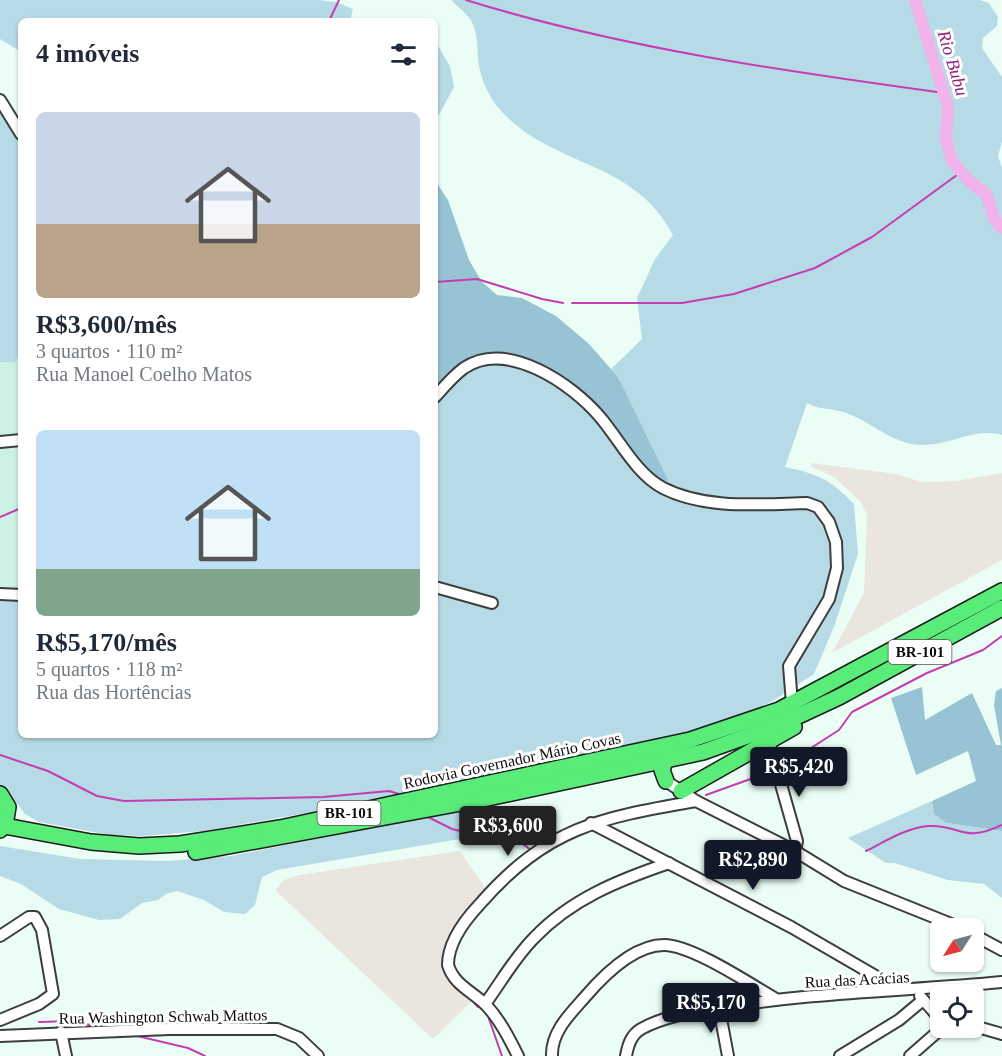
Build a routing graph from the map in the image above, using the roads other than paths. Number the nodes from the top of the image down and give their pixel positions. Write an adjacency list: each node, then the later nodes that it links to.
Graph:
1 (0, 100): 2 (street)
2 (18, 129)
3 (438, 394): 13 (street)
4 (18, 440): 5 (street)
5 (0, 442)
6 (438, 588): 10 (street)
7 (1002, 591): 13 (highway, Rodovia Governador Mário Covas / BR-101)
8 (0, 594): 9 (street)
9 (18, 595)
10 (492, 603)
11 (1002, 608): 12 (highway, Rodovia Governador Mário Covas / BR-101)
12 (839, 697): 15 (highway); 16 (highway, Rodovia Governador Mário Covas / BR-101)
13 (792, 703): 14 (highway, Rodovia Governador Mário Covas / BR-101)
14 (763, 716): 16 (highway); 23 (highway, Rodovia Governador Mário Covas / BR-101)
15 (769, 742): 19 (highway); 24 (street)
16 (662, 763): 17 (highway, Rodovia Governador Mário Covas / BR-101); 18 (highway)
17 (628, 770): 18 (highway); 23 (highway, Rodovia Governador Mário Covas / BR-101)
18 (666, 781): 19 (street)
19 (681, 790): 21 (street)
20 (0, 794): 23 (highway)
21 (696, 801): 22 (street); 24 (street)
22 (591, 823): 25 (street); 34 (street)
23 (1, 829)
24 (795, 851): 26 (street)
25 (669, 863): 31 (street); 34 (street)
26 (936, 918)
27 (0, 936): 37 (street)
28 (984, 940): 29 (street)
29 (1002, 950)
30 (1002, 982): 32 (street, Rua das Acácias)
31 (899, 990): 32 (street, Rua das Acácias); 33 (street, Rua das Acácias)
32 (920, 995): 35 (street); 49 (street)
33 (776, 999): 36 (street, Rua das Acácias); 46 (street)
34 (485, 1004): 45 (street)
35 (930, 1006)
36 (719, 1008): 47 (street, Rua das Acácias); 48 (street)
37 (0, 1020)
38 (984, 1029): 40 (street)
39 (62, 1032): 41 (street, Rua Washington Schwab Mattos); 43 (street); 44 (street, Rua Washington Schwab Mattos)
40 (1002, 1034)
41 (0, 1036)
42 (931, 1038): 50 (street)
43 (66, 1056)
44 (318, 1056)
45 (518, 1056)
46 (552, 1056)
47 (626, 1056)
48 (728, 1056)
49 (840, 1056)
50 (910, 1056)

